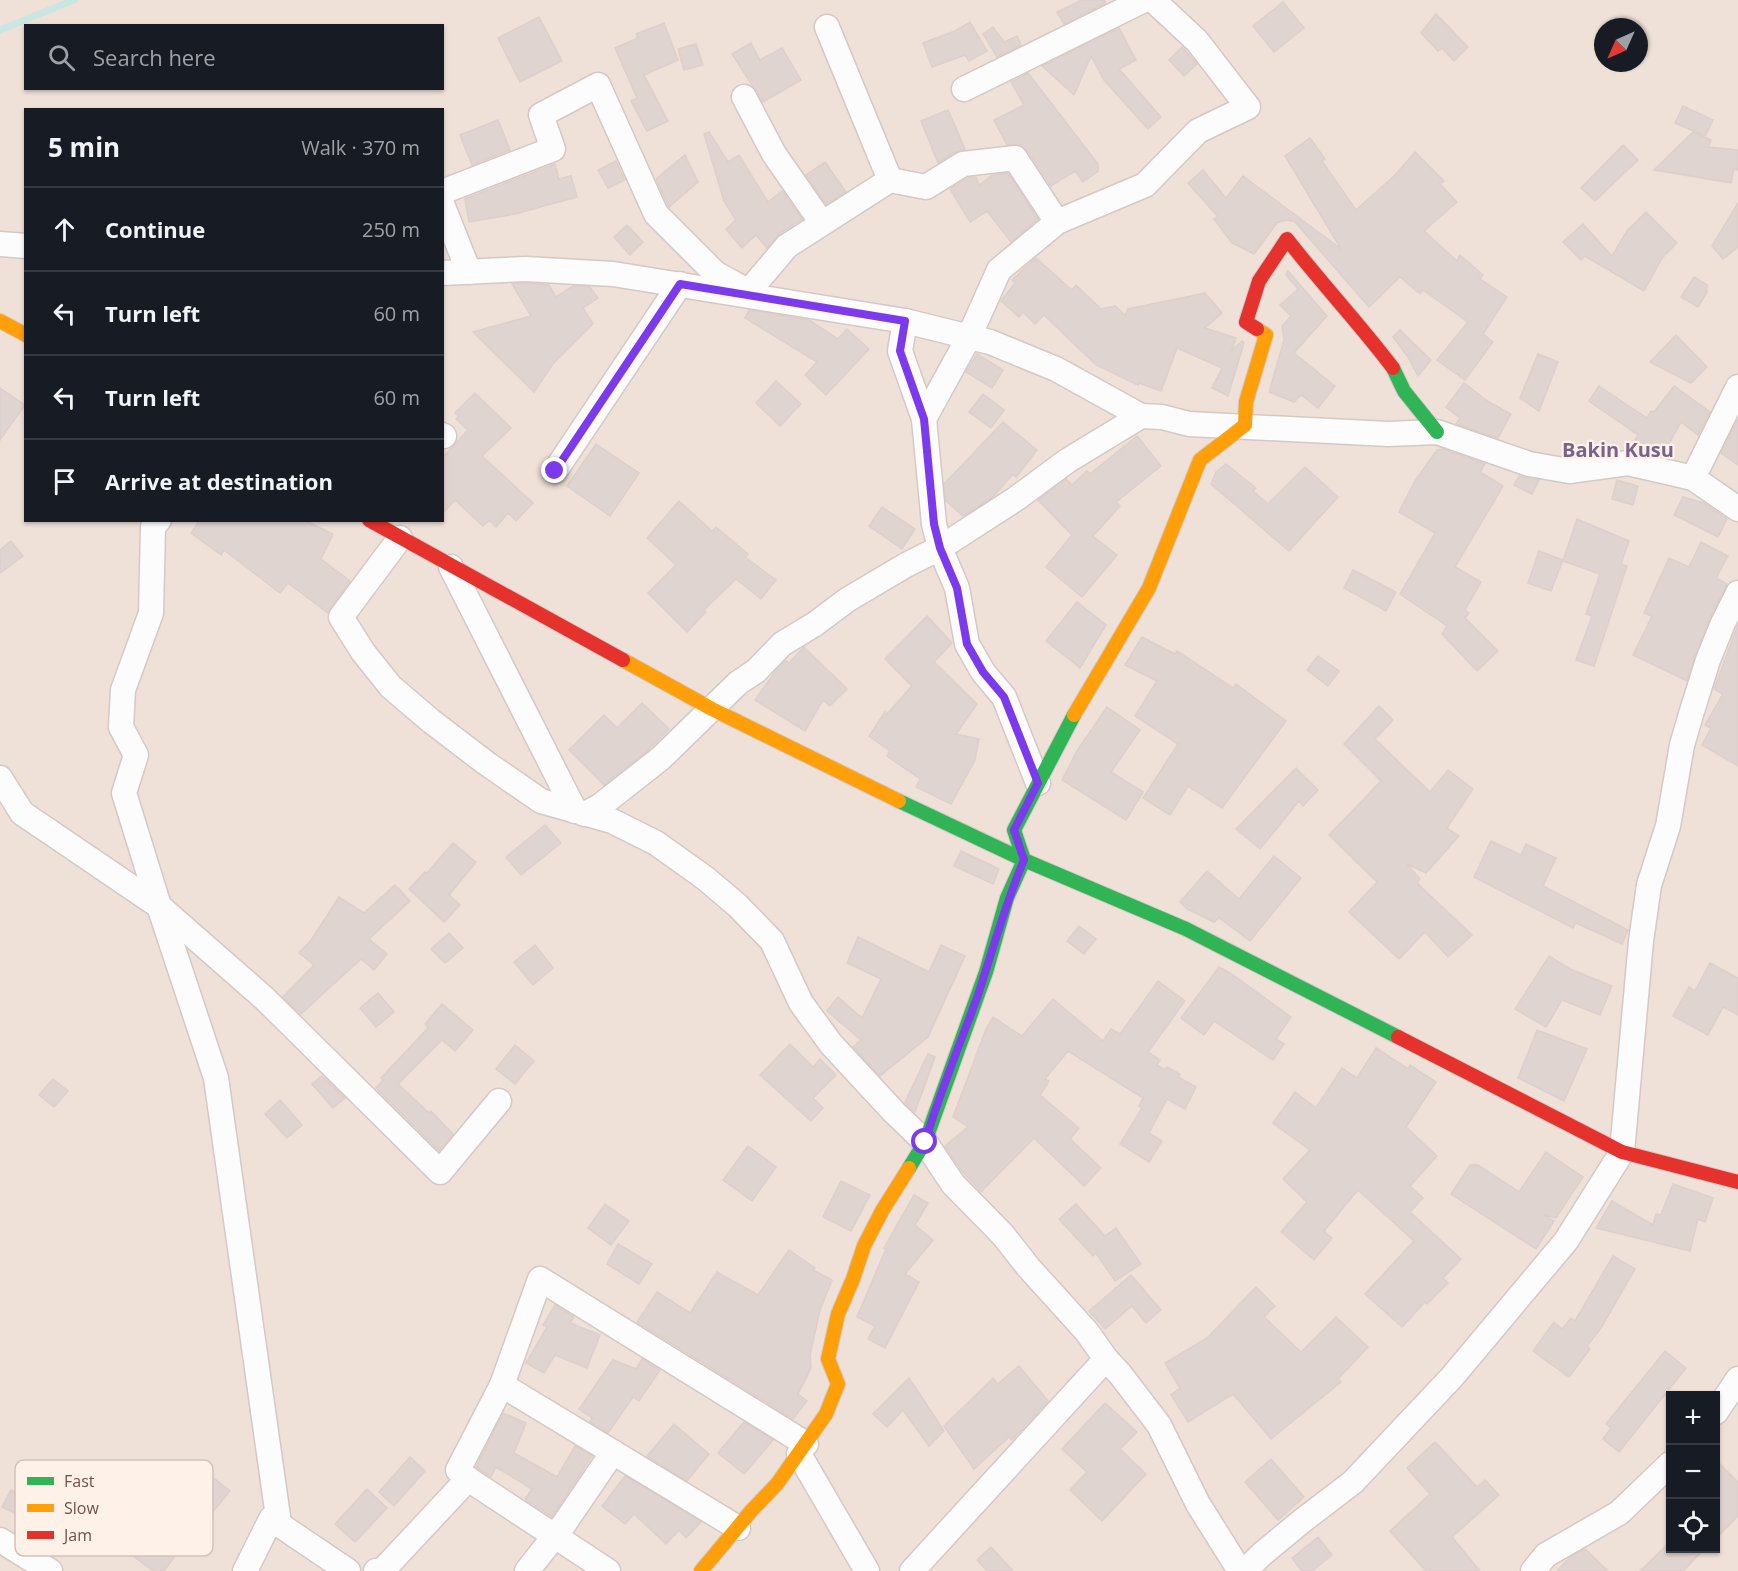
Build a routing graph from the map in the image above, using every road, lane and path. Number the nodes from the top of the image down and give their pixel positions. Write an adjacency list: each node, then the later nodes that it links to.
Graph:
1 (1144, 0): 4 (street)
2 (1152, 0): 9 (street)
3 (827, 27): 6 (street)
4 (964, 89)
5 (744, 97): 10 (street)
6 (890, 180): 9 (street); 10 (street)
7 (444, 191): 16 (street)
8 (444, 209): 13 (street)
9 (1057, 222): 20 (street)
10 (822, 223): 16 (street)
11 (0, 244): 12 (street)
12 (24, 246)
13 (469, 272): 14 (street); 15 (street)
14 (444, 273)
15 (680, 284): 16 (street); 26 (street)
16 (754, 294): 18 (street)
17 (0, 321): 19 (street)
18 (905, 321): 20 (street); 23 (street)
19 (24, 334)
20 (969, 337): 22 (street); 23 (street)
21 (1738, 387): 27 (street)
22 (1141, 416): 24 (street); 32 (street)
23 (924, 419): 32 (street)
24 (1245, 425): 25 (street); 25 (street); 37 (street)
25 (1437, 432): 27 (street)
26 (555, 471)
27 (1693, 478): 28 (street)
28 (1738, 509)
29 (157, 522): 40 (street)
30 (372, 522): 31 (street)
31 (400, 538): 33 (street); 38 (street)
32 (940, 548): 35 (street); 37 (street)
33 (451, 567): 35 (street); 38 (street)
34 (1738, 593): 43 (street)
35 (712, 709): 38 (street); 39 (street)
36 (0, 778): 40 (street)
37 (1038, 783): 39 (street)
38 (580, 812): 42 (street)
39 (1024, 860): 42 (street); 43 (street)
40 (159, 906): 41 (street); 53 (street)
41 (499, 1101)
42 (925, 1142): 45 (street); 49 (street)
43 (1622, 1152): 44 (street); 69 (street)
44 (1738, 1182)
45 (1106, 1359): 67 (street); 68 (street)
46 (1738, 1378): 48 (street)
47 (502, 1385): 49 (street); 50 (street); 52 (street)
48 (1720, 1406)
49 (802, 1449): 54 (street); 66 (street)
50 (613, 1452): 54 (street); 55 (street)
51 (1666, 1469): 70 (street)
52 (468, 1479): 55 (street); 62 (street)
53 (279, 1524): 60 (street); 61 (street)
54 (738, 1528): 65 (street)
55 (554, 1536): 63 (street); 64 (street)
56 (0, 1540): 57 (street)
57 (15, 1549)
58 (26, 1556): 59 (street)
59 (50, 1571)
60 (245, 1571)
61 (348, 1571)
62 (376, 1571)
63 (527, 1571)
64 (608, 1571)
65 (701, 1571)
66 (867, 1571)
67 (912, 1571)
68 (1240, 1571)
69 (1245, 1571)
70 (1533, 1571)

